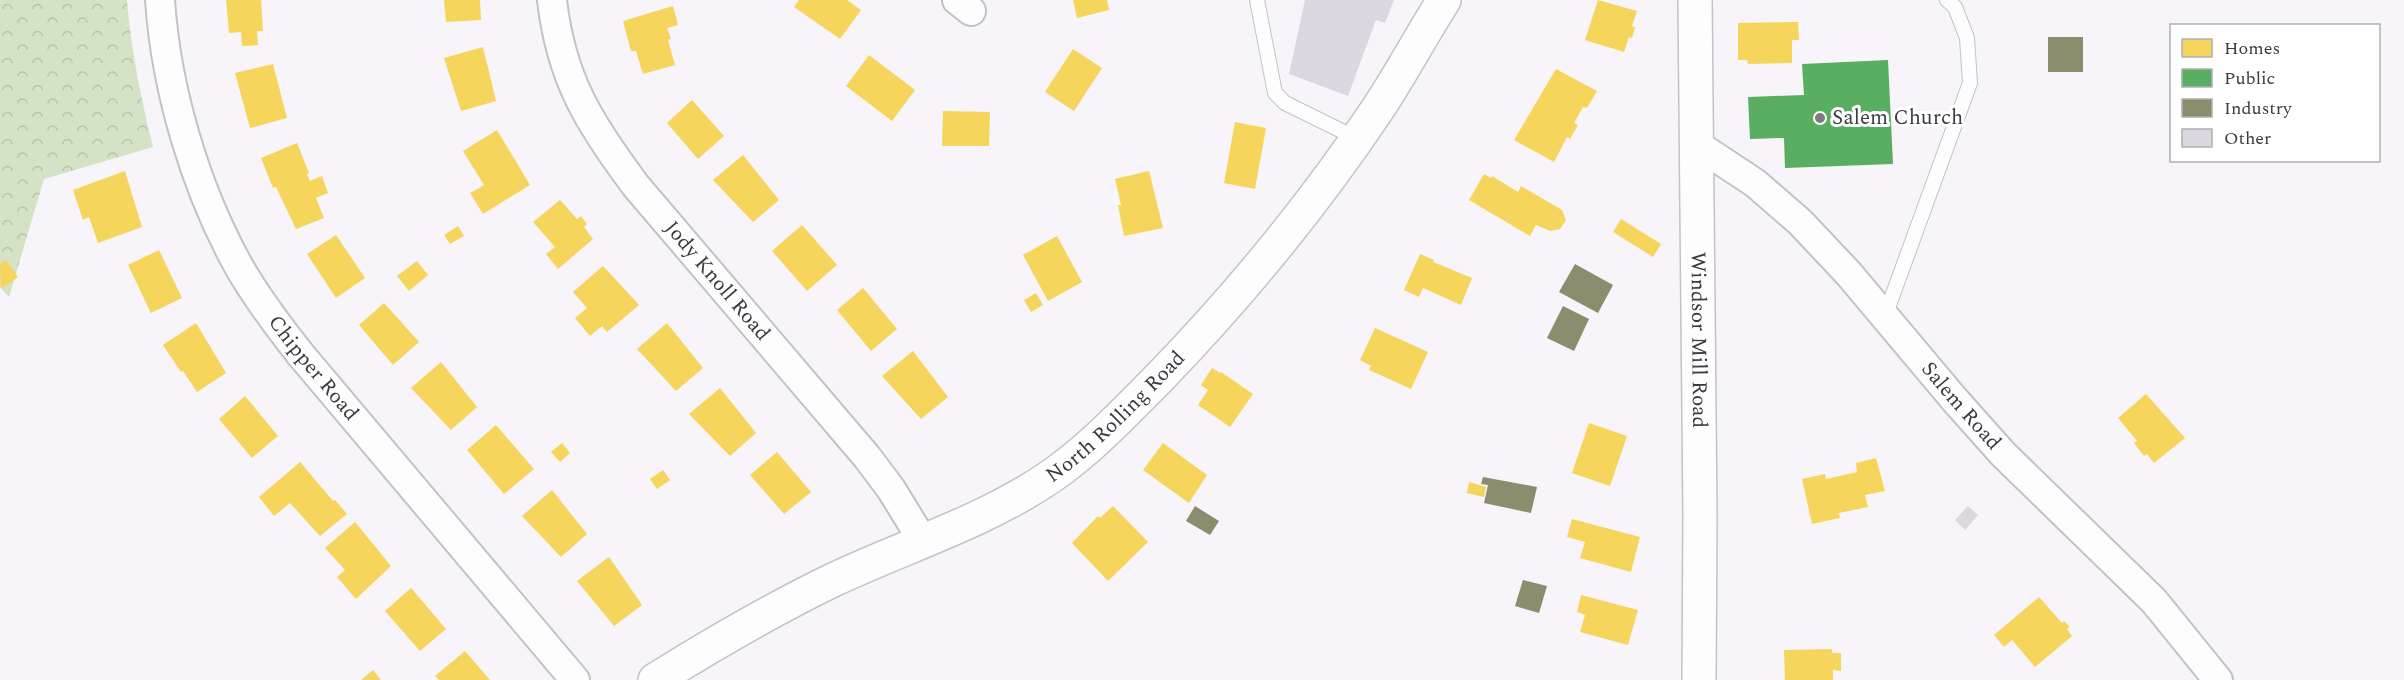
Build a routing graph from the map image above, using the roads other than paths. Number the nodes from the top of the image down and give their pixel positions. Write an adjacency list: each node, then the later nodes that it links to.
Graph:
1 (160, 0): 11 (street, Chipper Road)
2 (552, 0): 10 (street, Jody Knoll Road)
3 (1257, 0): 7 (lane)
4 (1444, 0): 7 (main road, North Rolling Road)
5 (1695, 0): 8 (main road, Windsor Mill Road)
6 (1947, 0): 9 (lane)
7 (1356, 138): 10 (main road, North Rolling Road)
8 (1696, 144): 9 (street, Salem Road); 13 (main road, Windsor Mill Road)
9 (1885, 316): 14 (street, Salem Road)
10 (923, 541): 12 (main road, North Rolling Road)
11 (575, 680)
12 (655, 680)
13 (1699, 680)
14 (2218, 680)

